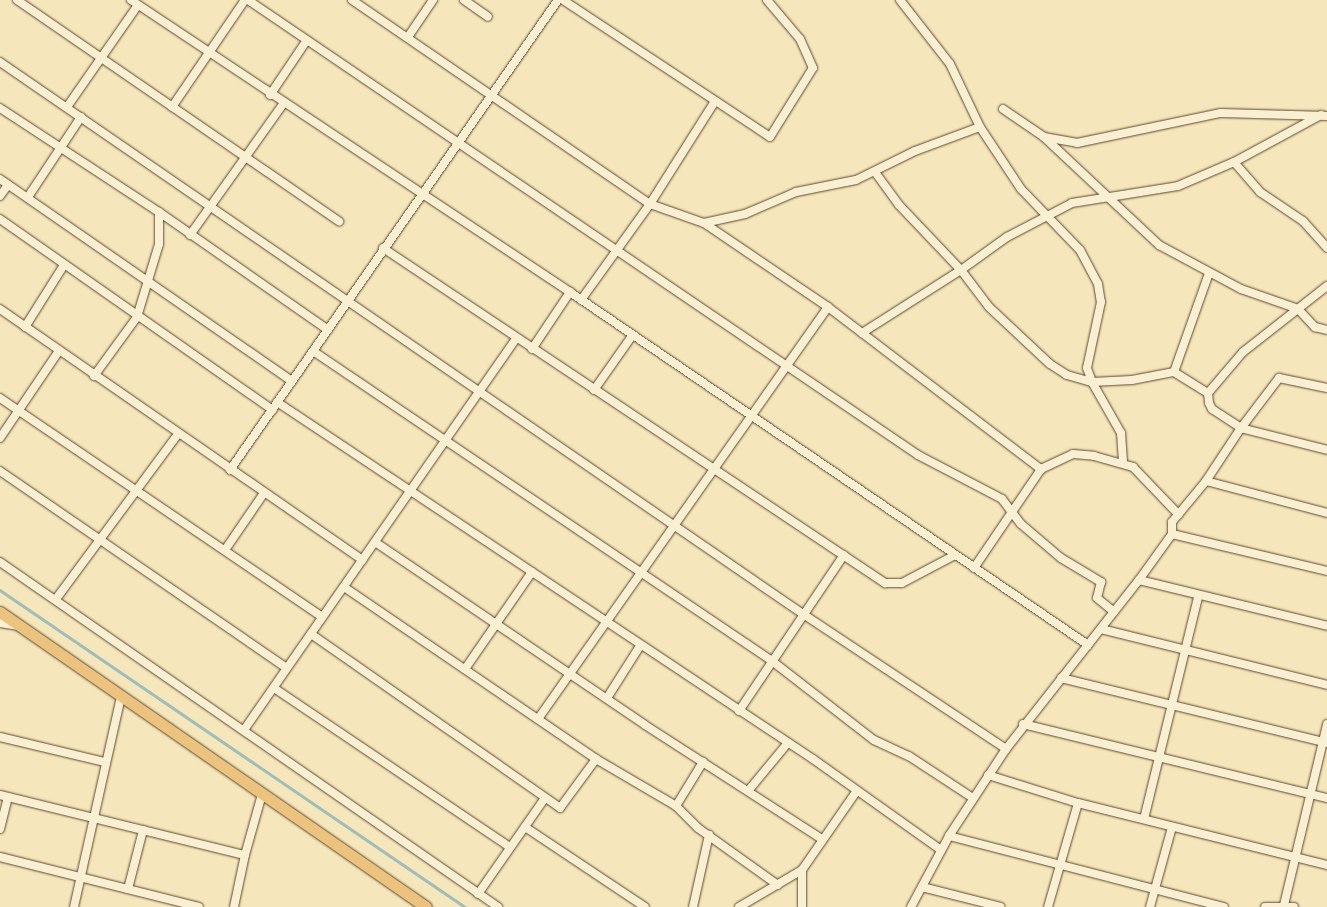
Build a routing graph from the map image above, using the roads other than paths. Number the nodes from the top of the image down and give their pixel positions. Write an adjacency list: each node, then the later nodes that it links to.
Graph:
1 (17, 0): 18 (street)
2 (130, 0): 12 (street)
3 (247, 0): 16 (street); 17 (street)
4 (433, 0): 15 (street)
5 (464, 0): 14 (street)
6 (547, 0): 13 (street)
7 (558, 0): 13 (street)
8 (563, 0): 22 (street)
9 (767, 0): 22 (street)
10 (900, 0): 30 (street)
11 (357, 1): 15 (street)
12 (138, 5): 17 (street); 18 (street)
13 (553, 7): 21 (street)
14 (488, 17)
15 (408, 37): 21 (street)
16 (307, 40): 20 (street); 32 (street)
17 (208, 53): 20 (street); 25 (street)
18 (102, 58): 24 (street); 25 (street)
19 (0, 62): 24 (street)
20 (270, 95): 23 (street)
21 (491, 96): 32 (street); 43 (street)
22 (716, 101): 43 (street)
23 (283, 104): 34 (street); 39 (street)
24 (67, 106): 29 (street)
25 (172, 106): 34 (street)
26 (0, 108): 33 (street)
27 (1003, 109): 31 (street)
28 (1324, 115): 31 (street); 35 (street)
29 (81, 117): 33 (street); 44 (street)
30 (980, 127): 36 (street); 46 (street)
31 (1044, 136): 41 (street)
32 (458, 143): 39 (street); 55 (street)
33 (60, 149): 42 (street); 45 (street)
34 (247, 156): 44 (street); 48 (street)
35 (1234, 162): 41 (street); 54 (street)
36 (875, 172): 49 (street); 57 (street)
37 (0, 179): 38 (street)
38 (8, 185): 40 (street); 42 (street)
39 (421, 193): 53 (street); 61 (street)
40 (0, 196)
41 (1108, 196): 46 (street); 58 (street)
42 (28, 197): 59 (street)
43 (650, 204): 49 (street); 55 (street)
44 (210, 208): 52 (street); 63 (street)
45 (159, 212): 52 (street); 59 (street)
46 (1047, 217): 57 (street); 81 (street)
47 (0, 219): 50 (street)
48 (340, 221)
49 (704, 223): 64 (street)
50 (8, 225): 51 (street); 56 (street)
51 (0, 231)
52 (190, 235): 69 (street)
53 (384, 248): 63 (street); 73 (street)
54 (1327, 248)
55 (616, 250): 62 (street); 77 (street)
56 (64, 265): 67 (street); 68 (street)
57 (961, 270): 71 (street); 81 (street)
58 (1209, 273): 66 (street); 78 (street)
59 (147, 280): 67 (street); 80 (street)
60 (1327, 286): 66 (street)
61 (570, 292): 62 (street); 74 (street)
62 (581, 300): 72 (street)
63 (348, 302): 69 (street); 84 (street)
64 (828, 307): 71 (street); 77 (street)
65 (0, 309): 68 (street)
66 (1298, 309): 70 (street); 85 (street)
67 (138, 317): 79 (street); 87 (street)
68 (25, 326): 76 (street)
69 (328, 330): 75 (street)
70 (1327, 330)
71 (862, 333): 98 (street)
72 (632, 336): 83 (street); 89 (street)
73 (516, 338): 74 (street); 84 (street)
74 (532, 349): 83 (street)
75 (313, 351): 80 (street); 93 (street)
76 (59, 352): 79 (street); 88 (street)
77 (787, 367): 89 (street); 104 (street)
78 (1174, 372): 81 (street); 85 (street)
79 (94, 376): 91 (street)
80 (292, 381): 87 (street)
81 (1092, 382): 95 (street)
82 (1327, 388): 90 (street)
83 (594, 390): 96 (street)
84 (478, 392): 93 (street); 107 (street)
85 (1208, 393): 90 (street)
86 (0, 398): 88 (street)
87 (275, 406): 97 (street); 102 (street)
88 (19, 410): 92 (street); 101 (street)
89 (751, 417): 96 (street); 112 (street)
90 (1241, 428): 94 (street); 100 (street)
91 (178, 434): 97 (street); 101 (street)
92 (0, 438)
93 (444, 441): 102 (street); 117 (street)
94 (1327, 450)
95 (1123, 463): 98 (street); 106 (street)
96 (714, 469): 107 (street); 113 (street)
97 (230, 470): 103 (street)
98 (1041, 470): 104 (street)
99 (0, 471): 109 (street)
100 (1206, 481): 105 (street); 106 (street)
101 (136, 490): 109 (street); 111 (street)
102 (410, 491): 110 (street); 119 (street)
103 (264, 493): 111 (street); 114 (street)
104 (1012, 512): 116 (street); 125 (street)
105 (1327, 513)
106 (1179, 514): 108 (street)
107 (674, 525): 117 (street); 126 (street)
108 (1172, 534): 118 (street); 120 (street)
109 (100, 540): 123 (street); 139 (street)
110 (375, 542): 114 (street); 130 (street)
111 (225, 550): 127 (street)
112 (955, 555): 113 (street); 116 (street)
113 (844, 556): 126 (street)
114 (362, 560): 121 (street)
115 (0, 562): 123 (street)
116 (974, 568): 135 (street)
117 (641, 571): 128 (street); 138 (street)
118 (1327, 571)
119 (532, 572): 128 (street); 130 (street)
120 (1139, 580): 122 (street); 125 (street)
121 (344, 586): 127 (street); 140 (street)
122 (1198, 597): 132 (street); 137 (street)
123 (56, 600): 152 (street)
124 (0, 612): 131 (main road)
125 (1114, 612): 133 (street)
126 (803, 614): 138 (street); 156 (street)
127 (322, 618): 134 (street)
128 (606, 621): 136 (street); 141 (street)
129 (0, 623): 131 (street)
130 (496, 624): 140 (street); 141 (street)
131 (21, 626): 145 (main road)
132 (1327, 626)
133 (1101, 629): 135 (street); 137 (street)
134 (311, 634): 139 (street); 167 (street)
135 (1088, 645): 142 (street)
136 (640, 646): 146 (street); 148 (street)
137 (1185, 650): 143 (street); 147 (street)
138 (772, 661): 148 (street); 168 (street)
139 (287, 668): 144 (street)
140 (466, 669): 149 (street)
141 (569, 673): 146 (street); 149 (street)
142 (1061, 678): 147 (street); 150 (street)
143 (1327, 685)
144 (274, 688): 152 (street); 181 (street)
145 (121, 696): 159 (street); 164 (main road)
146 (607, 698): 160 (street)
147 (1172, 704): 154 (street); 157 (street)
148 (739, 711): 155 (street)
149 (538, 719): 158 (street)
150 (1023, 724): 156 (street); 157 (street)
151 (1327, 724): 154 (street)
152 (244, 730): 194 (street)
153 (0, 737): 159 (street)
154 (1325, 742): 165 (street)
155 (787, 744): 162 (street); 163 (street)
156 (1006, 749): 161 (street)
157 (1158, 757): 165 (street); 173 (street)
158 (596, 759): 167 (street); 171 (street)
159 (104, 762): 172 (street)
160 (703, 762): 162 (street); 171 (street)
161 (988, 775): 168 (street); 170 (street)
162 (748, 791): 180 (street)
163 (856, 792): 180 (street); 182 (street)
164 (262, 794): 183 (street); 199 (main road)
165 (1310, 794): 169 (street); 185 (street)
166 (4, 796): 172 (street); 176 (street)
167 (545, 798): 174 (street)
168 (973, 798): 179 (street)
169 (1327, 798)
170 (1078, 803): 173 (street); 187 (street)
171 (676, 806): 178 (street)
172 (92, 818): 177 (street); 189 (street)
173 (1144, 819): 175 (street)
174 (525, 827): 181 (street); 201 (street)
175 (1172, 827): 185 (street); 193 (street)
176 (0, 829)
177 (142, 830): 183 (street); 192 (street)
178 (709, 835): 190 (street); 202 (street)
179 (949, 836): 182 (street); 187 (street)
180 (822, 839): 188 (street)
181 (510, 847): 194 (street)
182 (941, 850): 191 (street)
183 (245, 855): 198 (street)
184 (0, 856): 189 (street)
185 (1295, 857): 186 (street); 195 (street)
186 (1327, 865)
187 (1060, 867): 193 (street); 207 (street)
188 (802, 870): 190 (street); 204 (street)
189 (80, 876): 192 (street); 196 (street)
190 (778, 885): 203 (street)
191 (922, 887): 205 (street); 206 (street)
192 (128, 889): 197 (street)
193 (1155, 890): 208 (street); 209 (street)
194 (478, 894): 200 (street)
195 (1284, 905): 210 (street); 211 (street)
196 (74, 907)
197 (199, 907)
198 (234, 907)
199 (426, 907)
200 (498, 907)
201 (645, 907)
202 (693, 907)
203 (739, 907)
204 (802, 907)
205 (911, 907)
206 (1001, 907)
207 (1048, 907)
208 (1150, 907)
209 (1224, 907)
210 (1265, 907)
211 (1294, 907)

